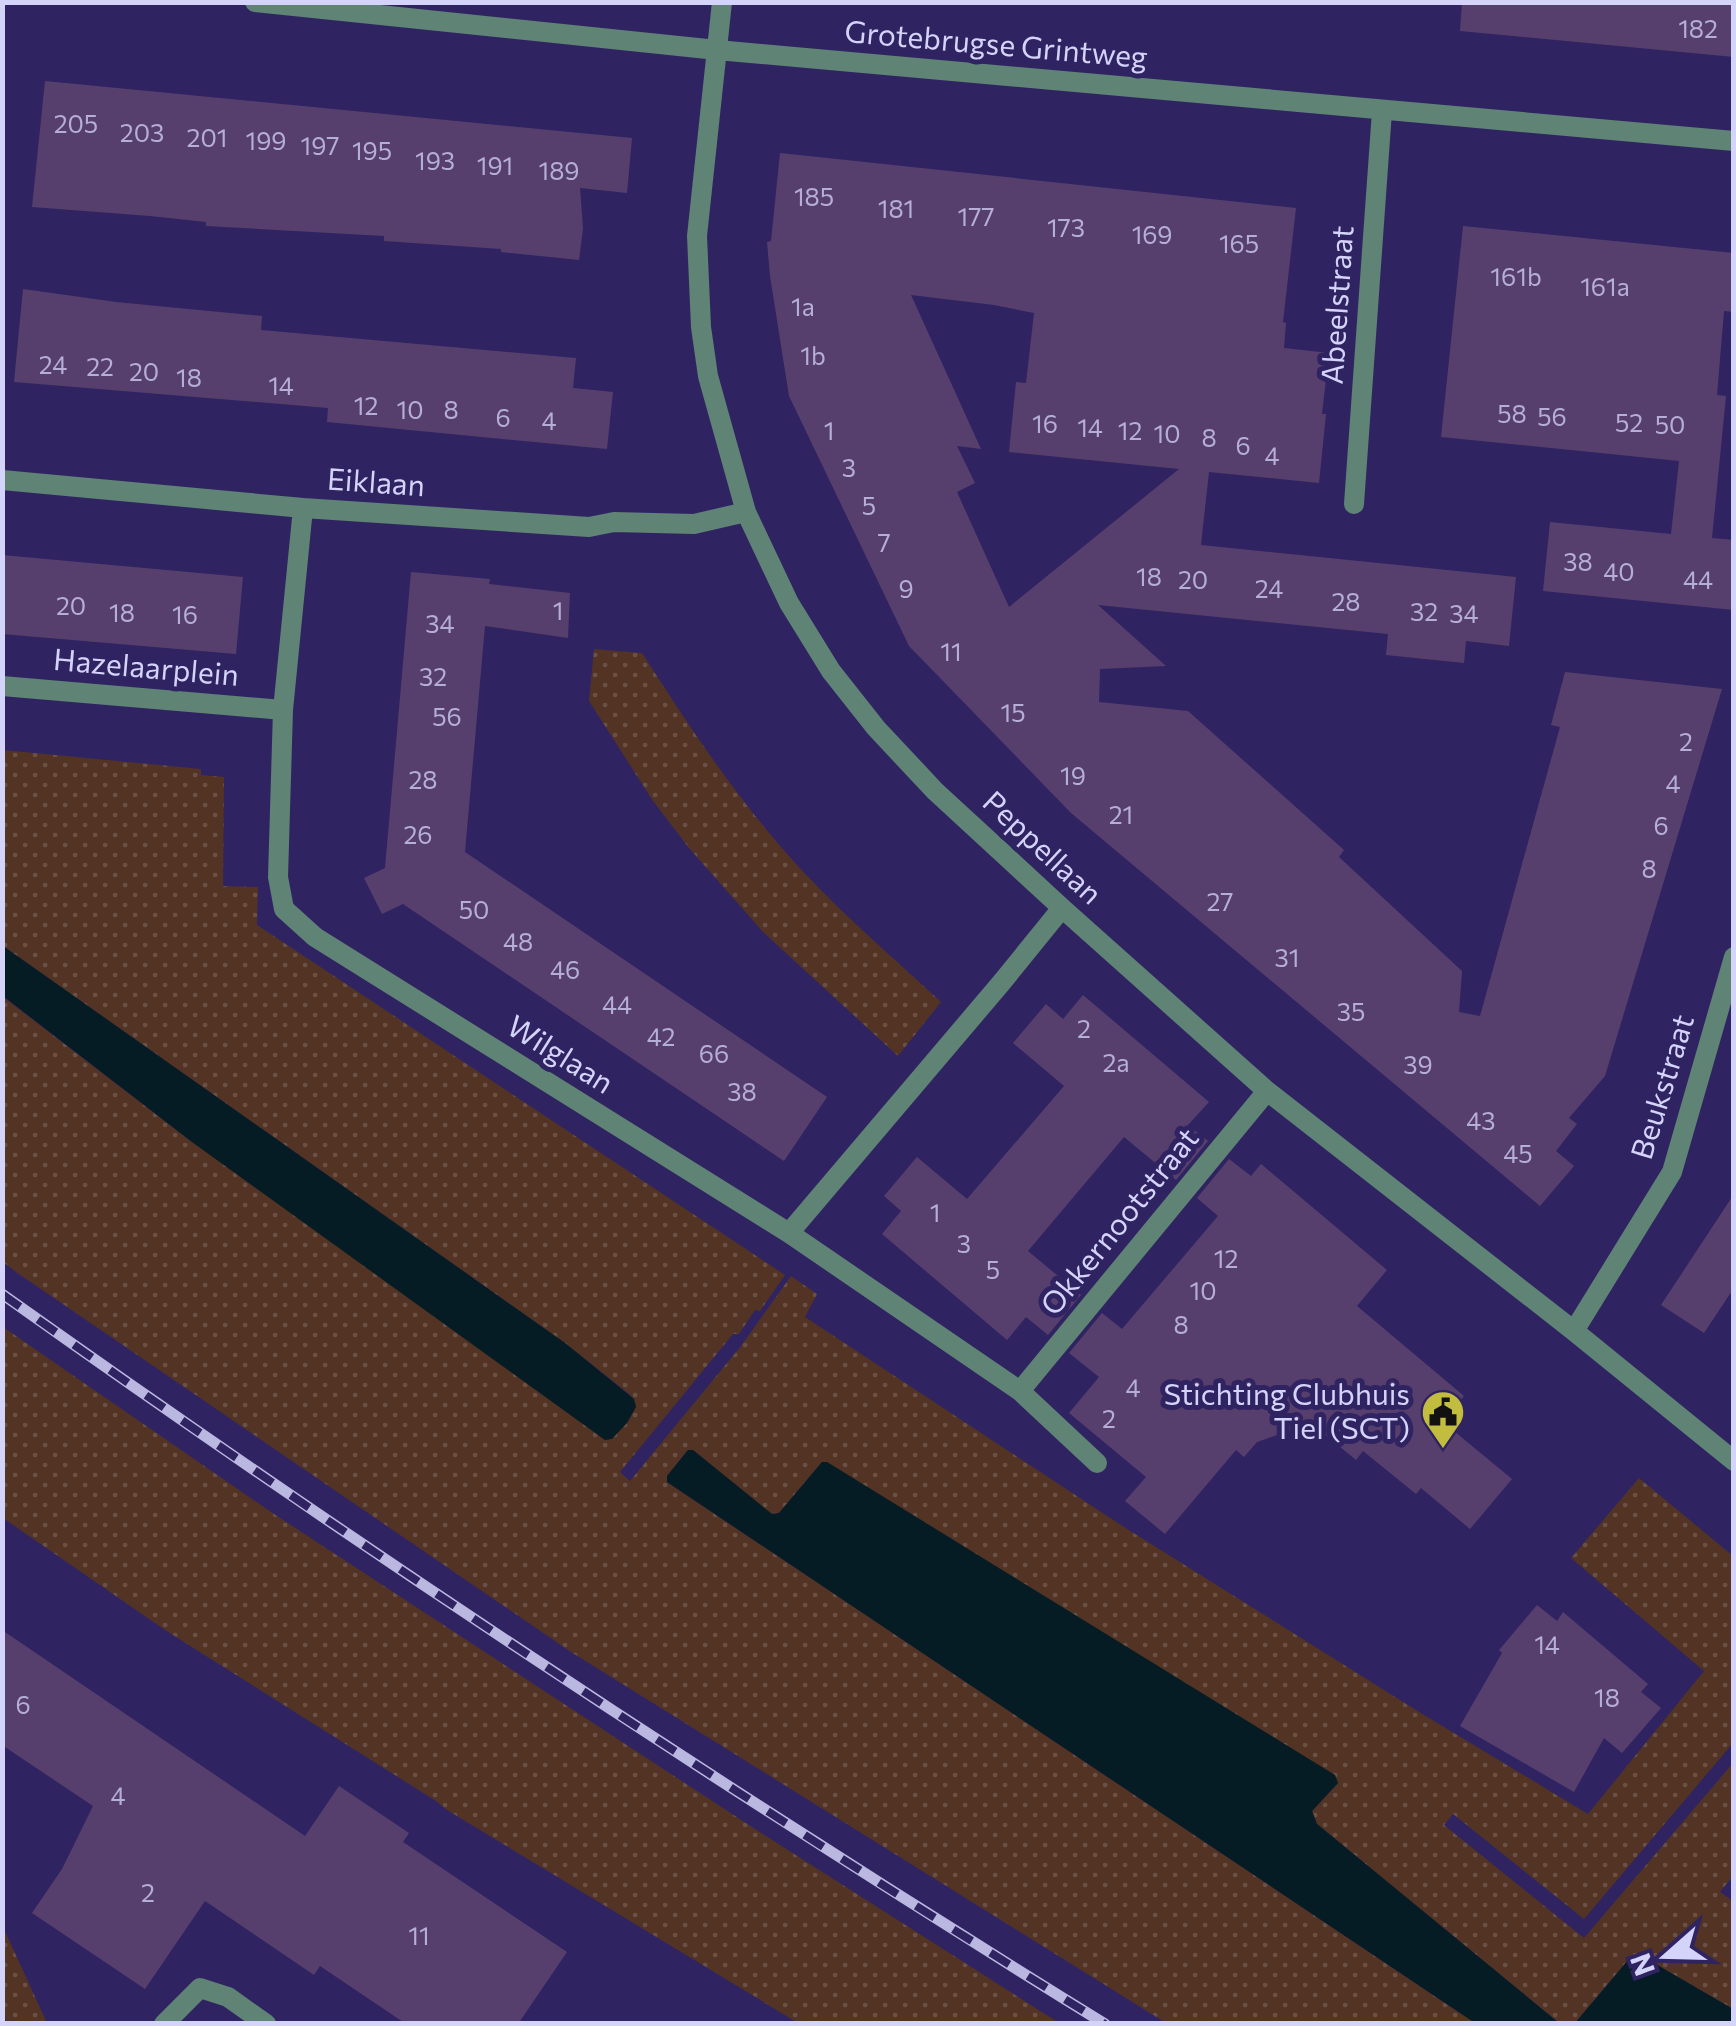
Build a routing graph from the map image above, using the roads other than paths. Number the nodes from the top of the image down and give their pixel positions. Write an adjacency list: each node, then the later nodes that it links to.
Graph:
1 (254, 2): 3 (street, Grotebrugse Grintweg)
2 (722, 2): 3 (street, Peppellaan)
3 (718, 50): 4 (street, Grotebrugse Grintweg); 9 (street, Peppellaan)
4 (1382, 110): 5 (street, Grotebrugse Grintweg); 7 (street, Abeelstraat)
5 (1734, 141)
6 (2, 480): 8 (street, Eiklaan)
7 (1354, 504)
8 (303, 508): 9 (street, Eiklaan); 11 (street, Wilglaan)
9 (746, 512): 12 (street, Peppellaan)
10 (2, 686): 11 (street, Hazelaarplein)
11 (284, 710): 15 (street, Wilglaan)
12 (1062, 908): 14 (street, Peppellaan); 15 (street)
13 (1734, 958): 16 (street, Beukstraat)
14 (1267, 1090): 16 (street, Peppellaan); 17 (street, Okkernootstraat)
15 (789, 1234): 17 (street)
16 (1574, 1331): 18 (street, Peppellaan)
17 (1020, 1392): 19 (street)
18 (1734, 1461)
19 (1097, 1463)
20 (164, 2024): 21 (street)
21 (266, 2024)

